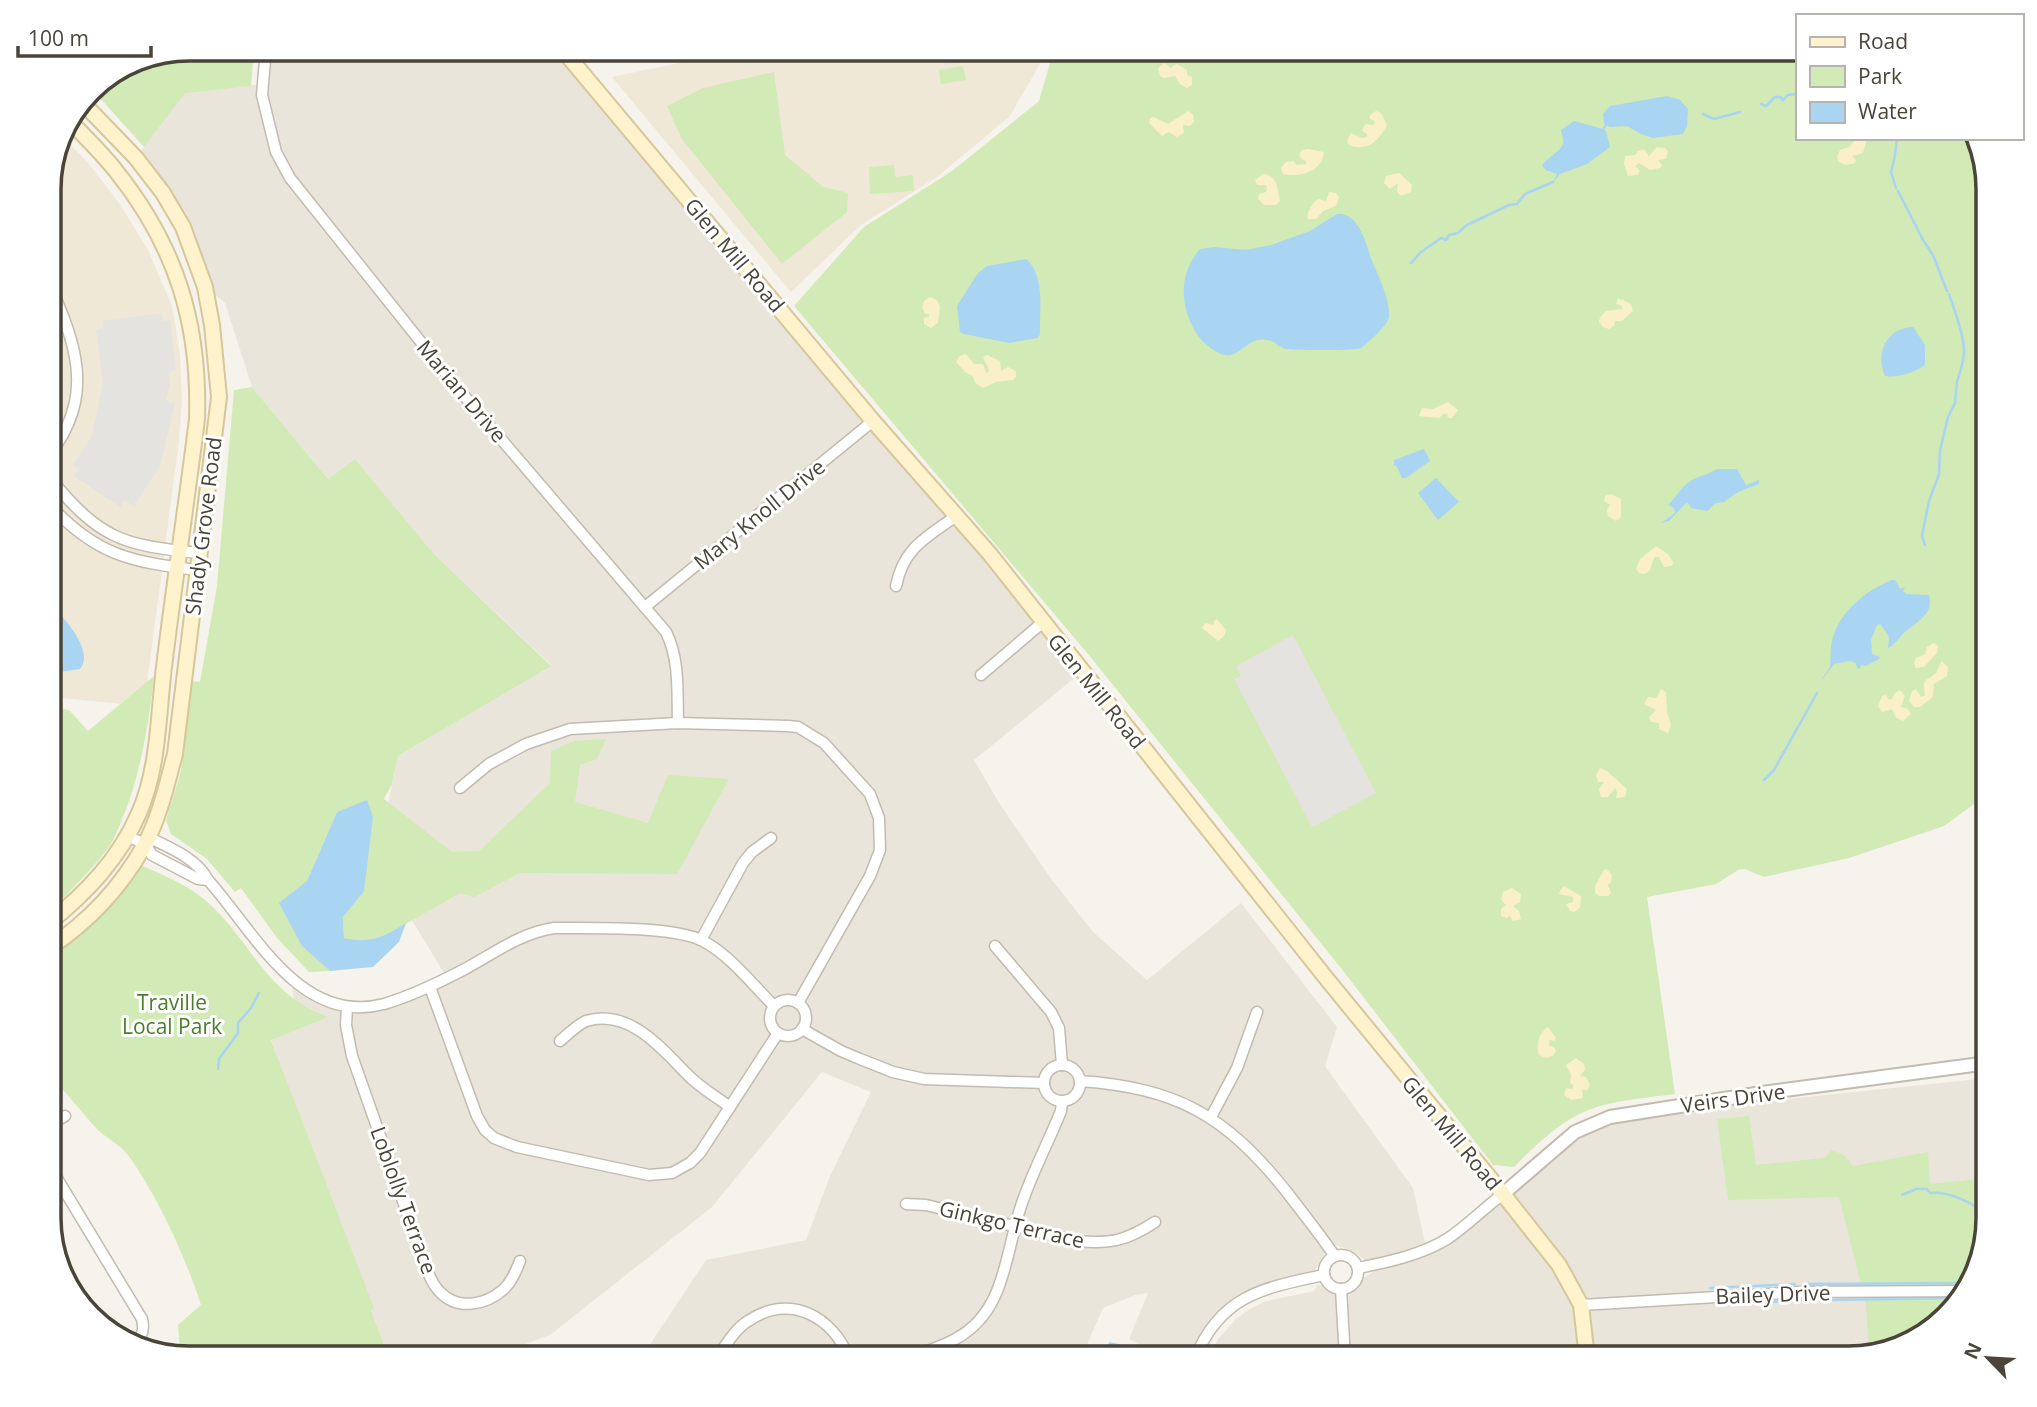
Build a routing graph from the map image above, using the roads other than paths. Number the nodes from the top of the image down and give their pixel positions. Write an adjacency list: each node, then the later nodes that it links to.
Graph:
1 (265, 62): 16 (street, Marian Drive)
2 (573, 62): 6 (main road, Glen Mill Road)
3 (90, 110): 12 (main road, Shady Grove Road)
4 (77, 128): 11 (main road, Shady Grove Road)
5 (62, 314): 7 (street)
6 (873, 421): 9 (main road, Glen Mill Road); 16 (street, Mary Knoll Drive)
7 (62, 436)
8 (62, 491): 11 (street)
9 (956, 516): 15 (street); 17 (main road, Glen Mill Road)
10 (62, 517): 13 (street)
11 (179, 551): 12 (street); 13 (main road, Shady Grove Road)
12 (199, 553): 14 (main road, Shady Grove Road)
13 (176, 568): 14 (street); 21 (main road, Shady Grove Road)
14 (197, 570): 23 (main road, Shady Grove Road)
15 (896, 586)
16 (645, 607): 19 (street, Marian Drive)
17 (1042, 622): 18 (street); 46 (main road, Glen Mill Road)
18 (981, 675)
19 (678, 723): 20 (street); 29 (street)
20 (460, 788)
21 (127, 836): 23 (street); 24 (main road, Shady Grove Road)
22 (771, 838): 26 (street)
23 (145, 844): 25 (main road, Shady Grove Road); 31 (street)
24 (62, 913)
25 (62, 939)
26 (701, 940): 28 (street); 30 (street)
27 (995, 946): 36 (street)
28 (430, 987): 31 (street); 41 (street)
29 (798, 1003): 30 (street); 33 (street)
30 (774, 1006): 34 (street)
31 (347, 1007): 51 (street, Loblolly Terrace)
32 (1257, 1012): 43 (street)
33 (802, 1029): 34 (street); 39 (street)
34 (778, 1033): 41 (street)
35 (560, 1041): 41 (street)
36 (1062, 1065): 38 (street); 39 (street)
37 (1976, 1065): 46 (street, Veirs Drive)
38 (1080, 1081): 40 (street); 43 (street)
39 (1044, 1083): 40 (street)
40 (1062, 1101): 49 (street)
41 (730, 1107)
42 (65, 1116): 44 (street)
43 (1211, 1117): 50 (street)
44 (62, 1118)
45 (62, 1187): 57 (street)
46 (1503, 1194): 52 (street); 56 (main road, Glen Mill Road)
47 (906, 1204): 49 (street, Ginkgo Terrace)
48 (1155, 1222): 49 (street, Ginkgo Terrace)
49 (1015, 1225): 60 (street)
50 (1334, 1255): 52 (street); 53 (street)
51 (520, 1261)
52 (1358, 1268): 54 (street)
53 (1324, 1275): 54 (street); 61 (street)
54 (1341, 1289): 62 (street)
55 (1952, 1291): 56 (street, Bailey Drive)
56 (1581, 1305): 63 (main road, Glen Mill Road)
57 (141, 1336)
58 (726, 1346): 59 (street)
59 (844, 1346)
60 (938, 1346)
61 (1202, 1346)
62 (1344, 1346)
63 (1586, 1346)

